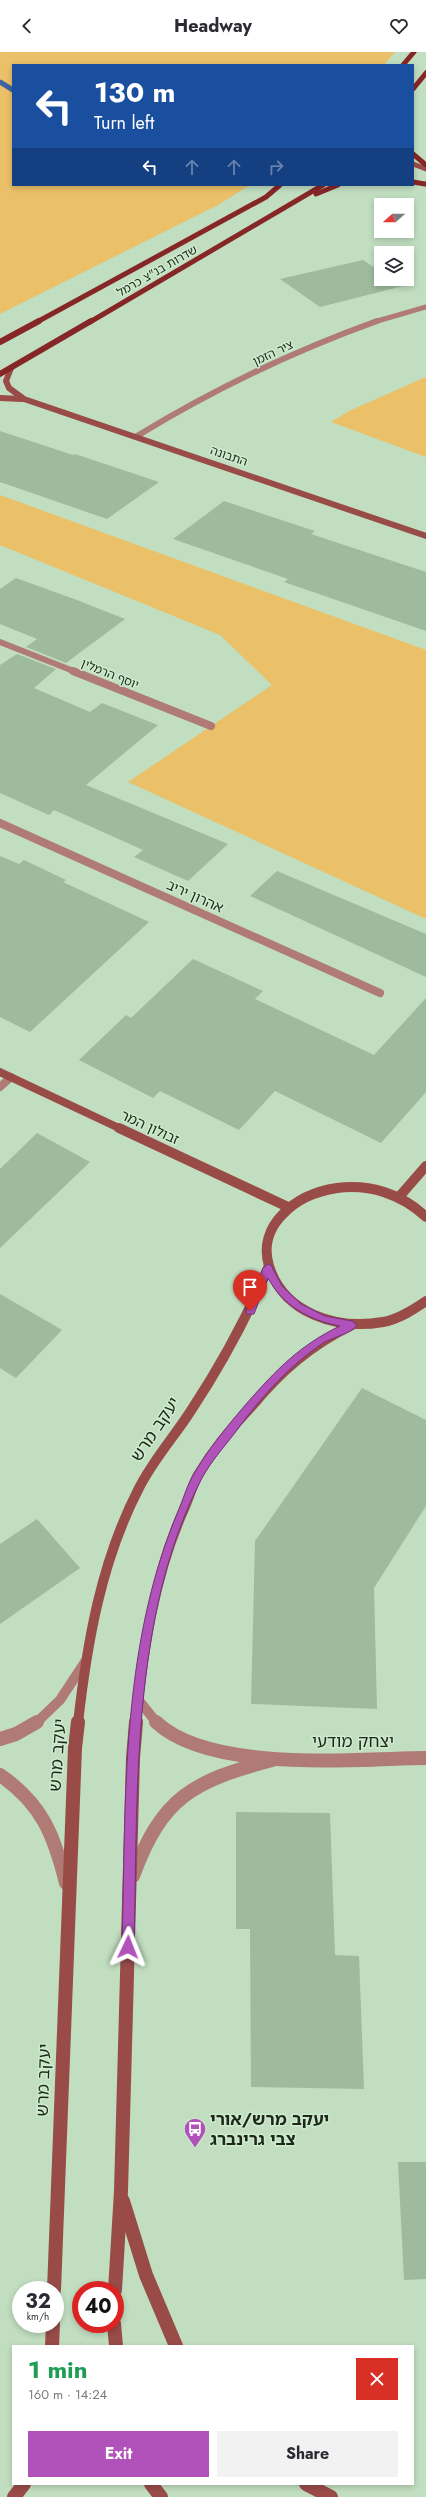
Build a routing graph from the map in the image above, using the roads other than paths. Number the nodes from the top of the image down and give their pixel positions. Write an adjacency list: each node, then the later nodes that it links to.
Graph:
1 (414, 52): 2 (main road)
2 (404, 64)
3 (426, 73): 4 (main road)
4 (414, 88)
5 (414, 155): 7 (main road)
6 (414, 164): 8 (street)
7 (426, 165)
8 (426, 169)
9 (414, 180): 10 (main road)
10 (425, 184)
11 (279, 186): 16 (main road, שדרות בנ"צ כרמל)
12 (321, 186): 14 (main road, שדרות בנ"צ כרמל)
13 (335, 186): 14 (main road)
14 (299, 200): 17 (main road, שדרות בנ"צ כרמל)
15 (426, 307): 21 (street, ציר הזמן)
16 (0, 342)
17 (11, 368): 18 (main road, שדרות בנ"צ כרמל); 20 (street, התבונה)
18 (0, 374)
19 (0, 398): 20 (street, התבונה)
20 (24, 399): 21 (street, התבונה)
21 (137, 436): 22 (street, התבונה)
22 (426, 536)
23 (0, 642): 24 (street, יוסף הרמלין)
24 (211, 726)
25 (0, 823): 26 (street, אהרון יריב)
26 (380, 993)
27 (0, 1072): 28 (street, זבולון המר)
28 (11, 1077): 29 (street); 32 (street, זבולון המר)
29 (0, 1088)
30 (426, 1166): 31 (street)
31 (399, 1197): 32 (street); 33 (street)
32 (288, 1207): 34 (street)
33 (426, 1217)
34 (268, 1268): 36 (street); 37 (street, יעקב מרש)
35 (426, 1301): 36 (street)
36 (352, 1325): 38 (street)
37 (85, 1662): 39 (street); 44 (street, יעקב מרש)
38 (137, 1698): 40 (street, יצחק מודעי); 43 (street)
39 (0, 1739)
40 (280, 1758): 41 (street, יצחק מודעי); 43 (street, יצחק מודעי)
41 (426, 1758)
42 (0, 1775): 44 (street)
43 (130, 1886): 45 (street)
44 (69, 1895): 46 (street, יעקב מרש)
45 (121, 2192): 47 (street); 52 (street)
46 (54, 2281)
47 (116, 2281)
48 (53, 2333): 50 (street)
49 (115, 2333): 51 (street)
50 (52, 2345)
51 (116, 2345)
52 (176, 2345)
53 (23, 2485): 56 (street)
54 (152, 2485): 57 (street)
55 (308, 2485): 58 (street)
56 (14, 2497)
57 (161, 2497)
58 (332, 2497)

